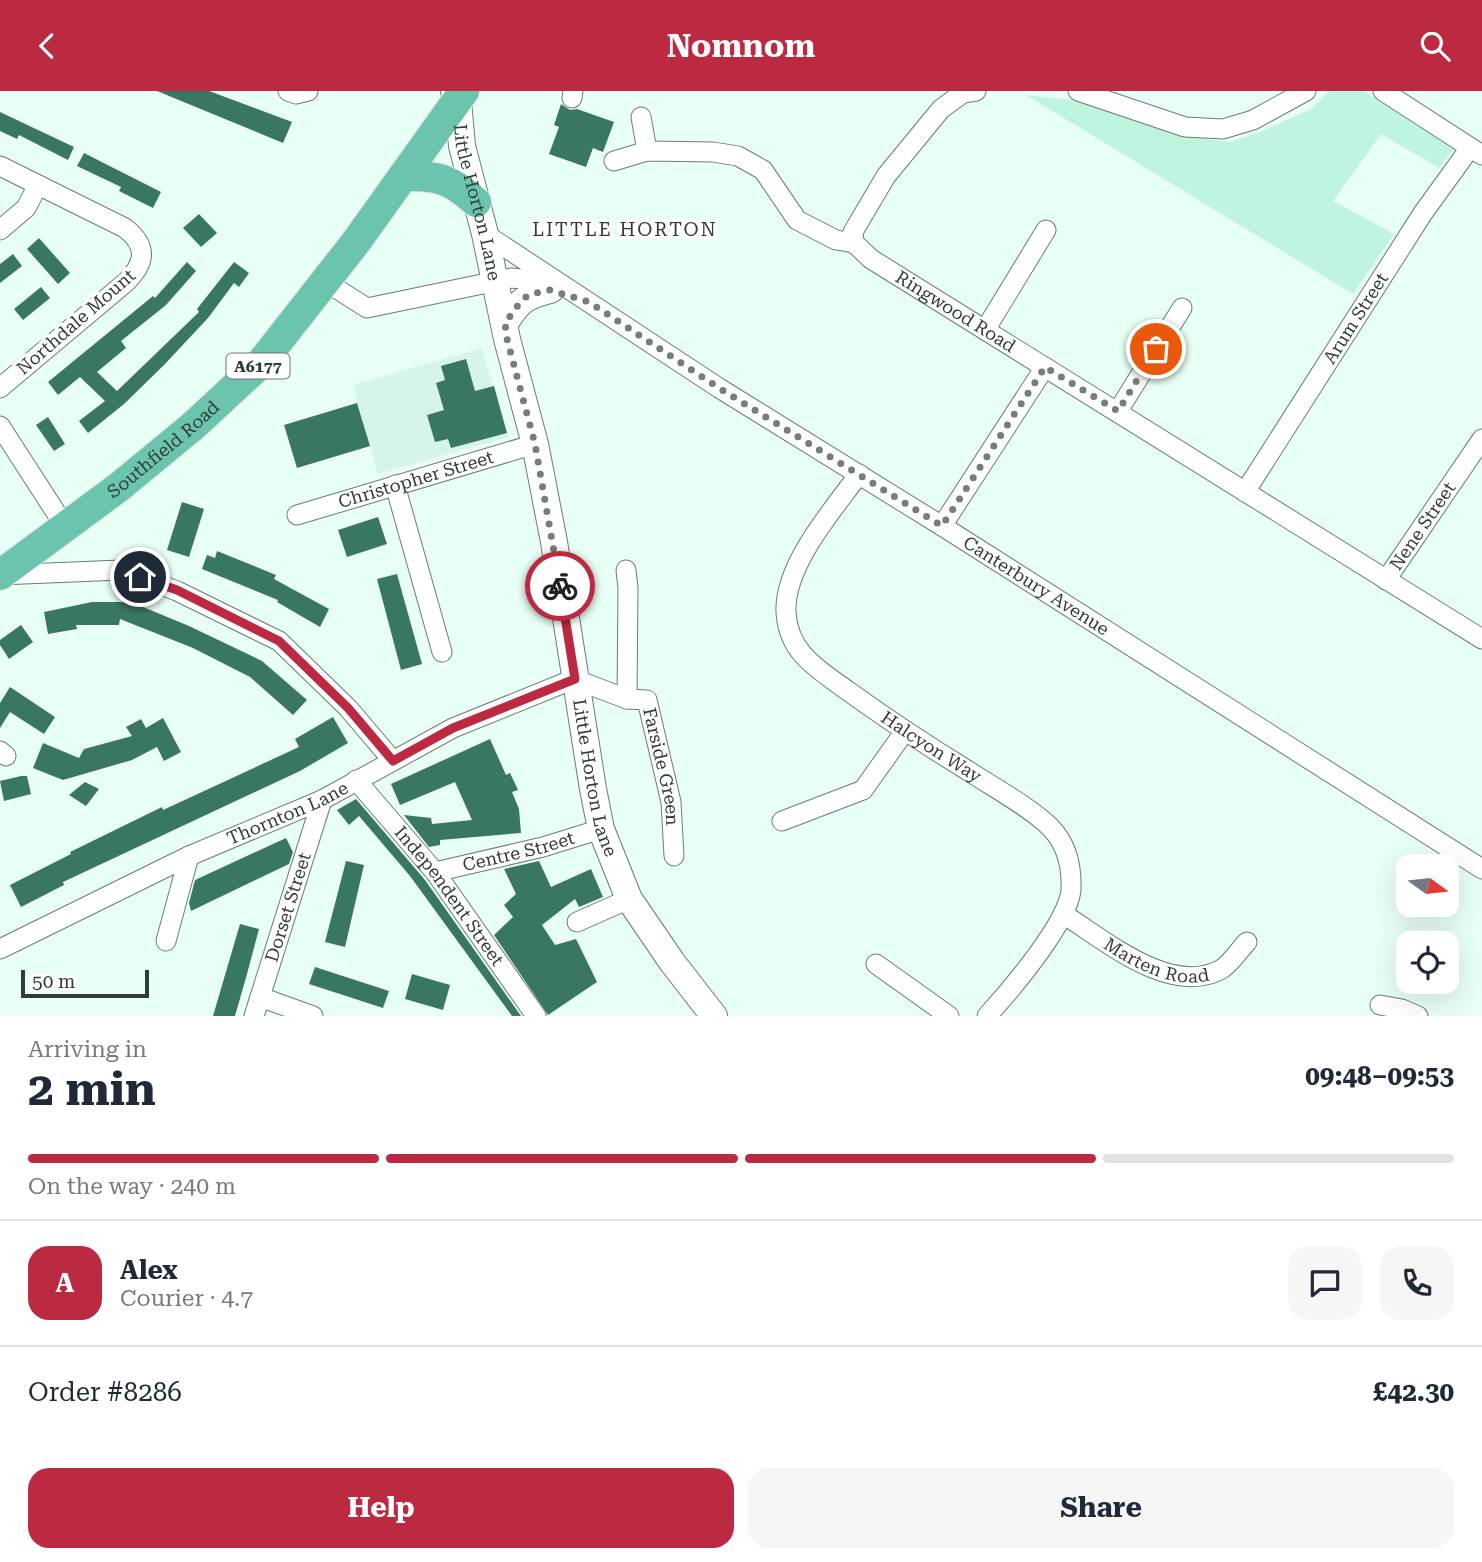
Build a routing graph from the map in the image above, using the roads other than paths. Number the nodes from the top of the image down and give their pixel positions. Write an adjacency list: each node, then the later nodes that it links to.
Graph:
1 (288, 91): 2 (street)
2 (308, 91)
3 (1078, 91): 4 (street)
4 (1306, 91)
5 (1383, 91): 10 (street)
6 (967, 92): 19 (street)
7 (459, 94): 13 (main road, Southfield Road / A6177); 15 (street, Little Horton Lane)
8 (640, 117): 9 (street)
9 (647, 151): 11 (street); 19 (street)
10 (1476, 152): 35 (street, Arum Street)
11 (614, 161)
12 (0, 166): 14 (street, Northdale Mount)
13 (404, 176): 15 (main road); 21 (main road, Southfield Road / A6177)
14 (38, 185): 16 (street); 28 (street, Northdale Mount)
15 (476, 202): 18 (street, Little Horton Lane)
16 (0, 230)
17 (1045, 230): 26 (street)
18 (485, 234): 20 (street, Little Horton Lane); 23 (street, Canterbury Avenue)
19 (854, 243): 26 (street, Ringwood Road)
20 (494, 281): 21 (street); 22 (street); 25 (street, Little Horton Lane)
21 (326, 282): 37 (main road, Southfield Road / A6177)
22 (550, 290): 23 (street); 25 (street)
23 (589, 302): 33 (street, Canterbury Avenue)
24 (1182, 308): 29 (street)
25 (505, 323): 32 (street, Little Horton Lane)
26 (985, 330): 27 (street, Ringwood Road)
27 (1045, 367): 29 (street, Ringwood Road); 38 (street)
28 (0, 388)
29 (1118, 411): 35 (street, Ringwood Road)
30 (0, 426): 37 (street)
31 (1482, 439): 41 (street, Nene Street)
32 (535, 444): 34 (street, Christopher Street); 44 (street, Little Horton Lane)
33 (859, 474): 38 (street, Canterbury Avenue); 46 (street, Halcyon Way)
34 (395, 485): 36 (street, Christopher Street); 43 (street)
35 (1245, 492): 41 (street, Ringwood Road)
36 (297, 515)
37 (64, 526): 40 (main road, Southfield Road / A6177)
38 (942, 526): 54 (street, Canterbury Avenue)
39 (626, 570): 45 (street, Farside Green)
40 (0, 575): 47 (street)
41 (1386, 580): 42 (street, Ringwood Road)
42 (1482, 639)
43 (442, 652)
44 (575, 679): 45 (street, Farside Green); 47 (street, Thornton Lane); 51 (street, Little Horton Lane)
45 (627, 699): 53 (street, Farside Green)
46 (905, 731): 50 (street); 57 (street, Halcyon Way)
47 (393, 761): 48 (street, Thornton Lane)
48 (356, 780): 49 (street, Thornton Lane); 55 (street, Independent Street)
49 (322, 800): 52 (street, Thornton Lane); 64 (street, Dorset Street)
50 (782, 821)
51 (601, 829): 55 (street, Centre Street); 56 (street, Little Horton Lane)
52 (189, 856): 59 (street); 61 (street, Thornton Lane)
53 (674, 856)
54 (1482, 869)
55 (435, 872): 66 (street, Independent Street)
56 (629, 899): 58 (street); 67 (street, Little Horton Lane)
57 (1063, 913): 60 (street, Marten Road); 69 (street, Halcyon Way)
58 (577, 922)
59 (166, 941)
60 (1247, 942)
61 (0, 949)
62 (876, 964): 68 (street)
63 (1380, 1005): 70 (street)
64 (257, 1007): 65 (street)
65 (313, 1016)
66 (536, 1016)
67 (714, 1016)
68 (949, 1016)
69 (986, 1016)
70 (1418, 1016)

